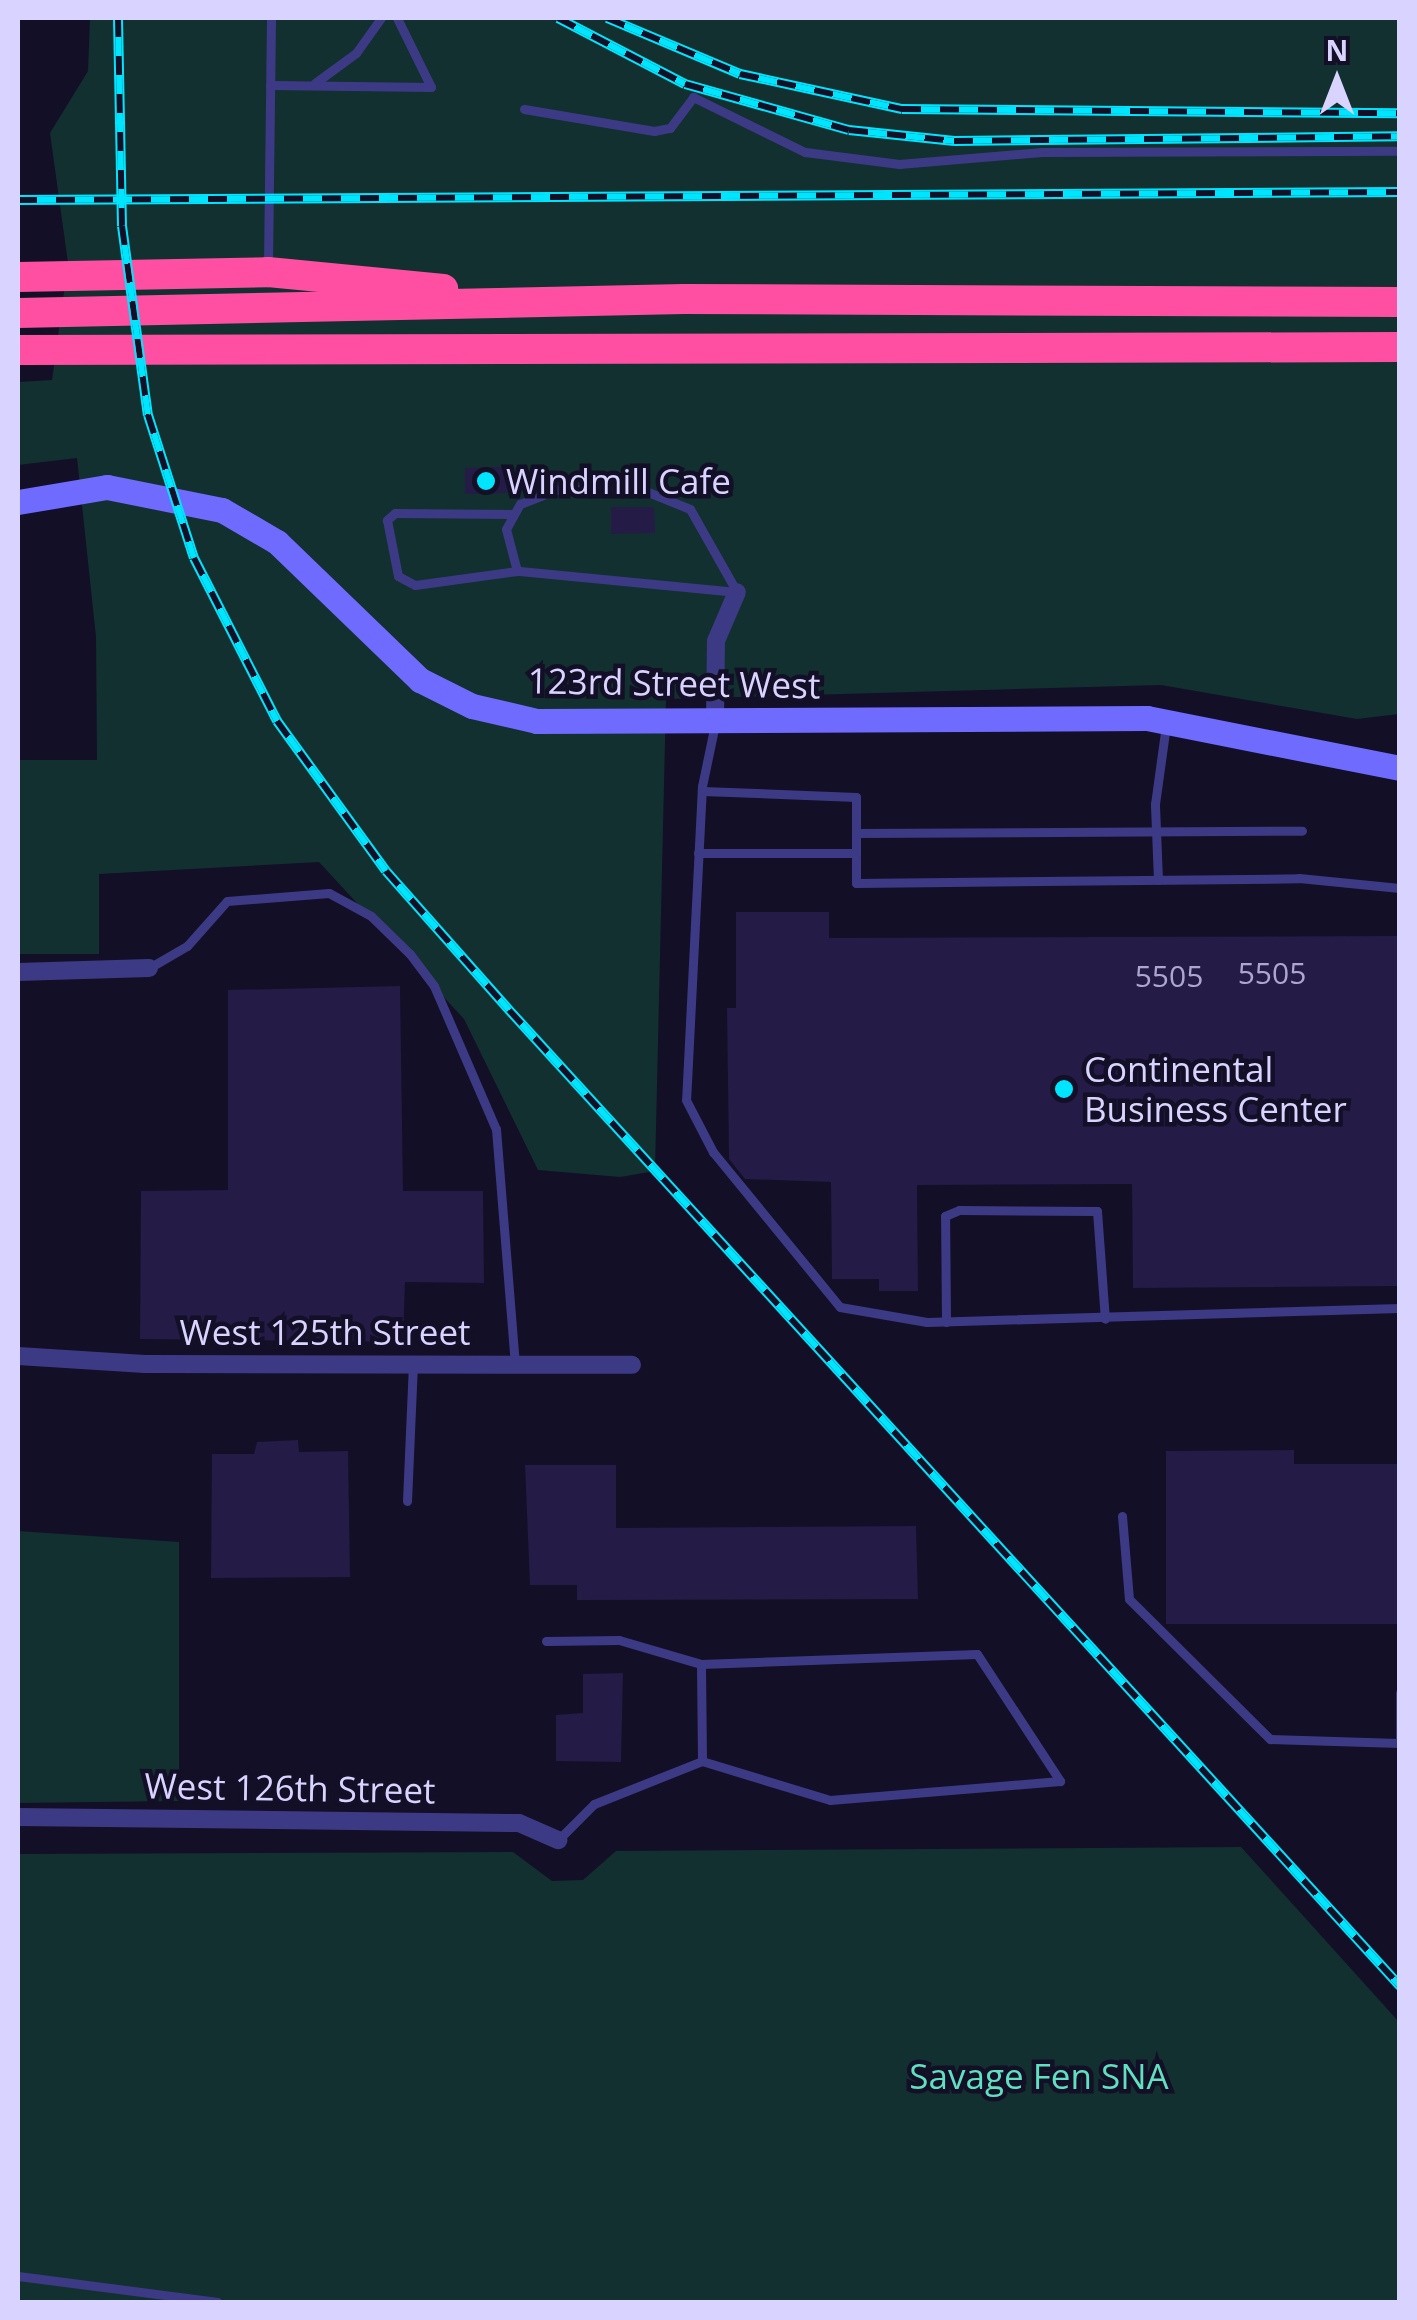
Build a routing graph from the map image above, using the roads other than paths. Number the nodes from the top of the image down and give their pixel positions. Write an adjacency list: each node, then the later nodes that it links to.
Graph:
1 (272, 18): 5 (lane)
2 (381, 18): 4 (lane)
3 (397, 18): 4 (lane)
4 (312, 84): 5 (lane)
5 (270, 85): 8 (lane)
6 (524, 109): 7 (lane)
7 (1400, 150)
8 (268, 272): 9 (highway); 10 (highway)
9 (18, 277)
10 (540, 302): 11 (highway); 12 (highway)
11 (1400, 302)
12 (18, 313)
13 (1400, 348): 14 (highway)
14 (18, 350)
15 (18, 502): 19 (street, 123rd Street West)
16 (514, 514): 17 (lane); 17 (lane); 18 (lane)
17 (517, 571): 18 (lane)
18 (737, 592): 19 (street)
19 (716, 721): 20 (street, 123rd Street West); 22 (lane)
20 (1167, 722): 21 (street, 123rd Street West); 24 (lane)
21 (1400, 768)
22 (702, 791): 25 (lane); 26 (lane)
23 (1302, 830): 24 (lane)
24 (1156, 832): 25 (lane); 28 (lane)
25 (856, 834): 27 (lane)
26 (698, 853): 27 (lane); 34 (lane)
27 (856, 853): 28 (lane)
28 (1158, 880): 29 (lane)
29 (1400, 888)
30 (149, 968): 31 (street); 37 (lane)
31 (18, 972)
32 (1400, 1308): 33 (lane)
33 (1105, 1319): 34 (lane); 34 (lane)
34 (946, 1322)
35 (18, 1356): 36 (street, West 125th Street)
36 (413, 1365): 37 (street, West 125th Street); 39 (lane)
37 (515, 1365): 38 (street, West 125th Street)
38 (632, 1365)
39 (408, 1501)
40 (1122, 1516): 44 (lane)
41 (546, 1640): 42 (lane)
42 (701, 1664): 45 (lane); 45 (lane)
43 (1400, 1693): 44 (lane)
44 (1399, 1742)
45 (702, 1761): 47 (lane)
46 (18, 1817): 47 (street, West 126th Street)
47 (558, 1840)
48 (18, 2276): 49 (lane)
49 (217, 2302)

